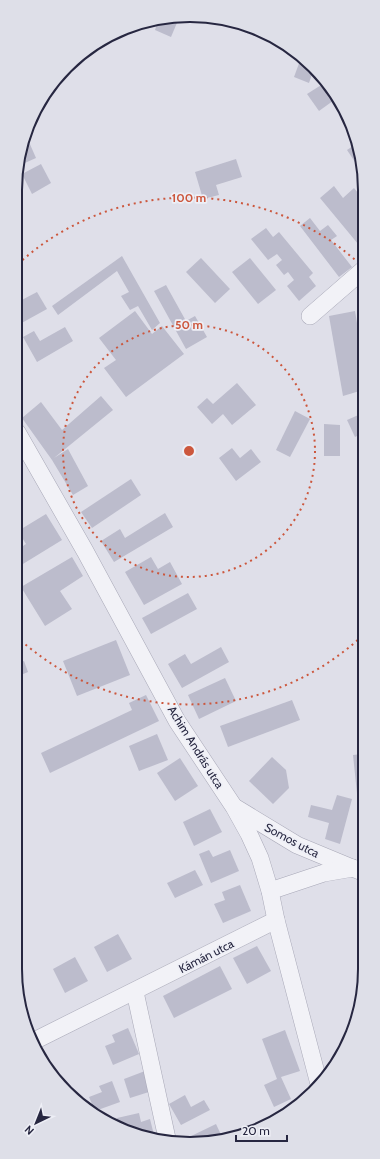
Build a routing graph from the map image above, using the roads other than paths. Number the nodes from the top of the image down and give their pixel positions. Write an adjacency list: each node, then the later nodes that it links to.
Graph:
1 (358, 274): 2 (street)
2 (310, 316)
3 (22, 441): 4 (street, Achim András utca)
4 (234, 807): 5 (street, Somos utca); 6 (street, Achim András utca)
5 (358, 870): 6 (street, Somos utca)
6 (270, 891): 7 (street, Achim András utca)
7 (276, 920): 8 (street, Kámán utca); 10 (street, Achim András utca)
8 (135, 992): 9 (street, Kámán utca); 11 (street)
9 (38, 1039)
10 (317, 1078)
11 (167, 1136)

